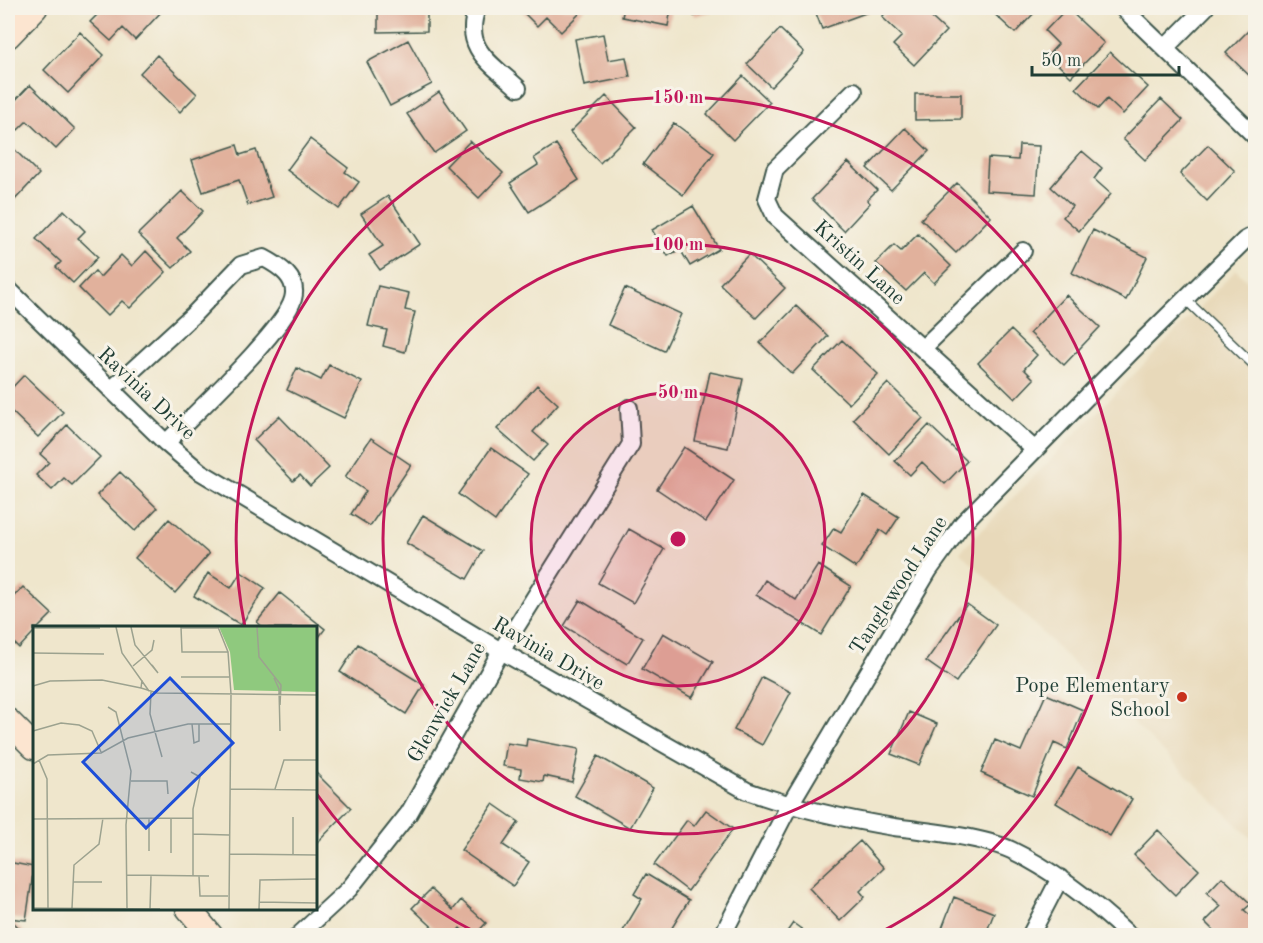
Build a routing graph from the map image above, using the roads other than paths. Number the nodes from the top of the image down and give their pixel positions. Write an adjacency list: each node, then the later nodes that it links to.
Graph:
1 (35, 8): 5 (main road)
2 (477, 8): 7 (street)
3 (1124, 8): 6 (street)
4 (1205, 8): 6 (street)
5 (8, 36)
6 (1165, 48): 9 (street)
7 (518, 88)
8 (854, 91): 14 (street, Kristin Lane)
9 (1256, 136)
10 (1256, 234): 13 (street, Tanglewood Lane)
11 (1023, 251): 14 (street)
12 (8, 289): 16 (street, Ravinia Drive)
13 (1185, 299): 15 (lane); 19 (street, Tanglewood Lane)
14 (923, 348): 19 (street, Kristin Lane)
15 (1256, 367)
16 (111, 390): 18 (street, Ravinia Drive); 18 (street)
17 (629, 408): 20 (street, Glenwick Lane)
18 (166, 444): 20 (street, Ravinia Drive)
19 (1035, 450): 23 (street, Tanglewood Lane)
20 (501, 651): 23 (street, Ravinia Drive); 27 (street, Glenwick Lane)
21 (8, 721): 22 (main road)
22 (33, 746)
23 (789, 806): 24 (street, Ravinia Drive); 28 (street, Tanglewood Lane)
24 (1060, 878): 29 (street); 30 (street, Ravinia Drive)
25 (189, 910): 26 (main road)
26 (211, 936)
27 (298, 936)
28 (722, 936)
29 (1030, 936)
30 (1130, 936)

